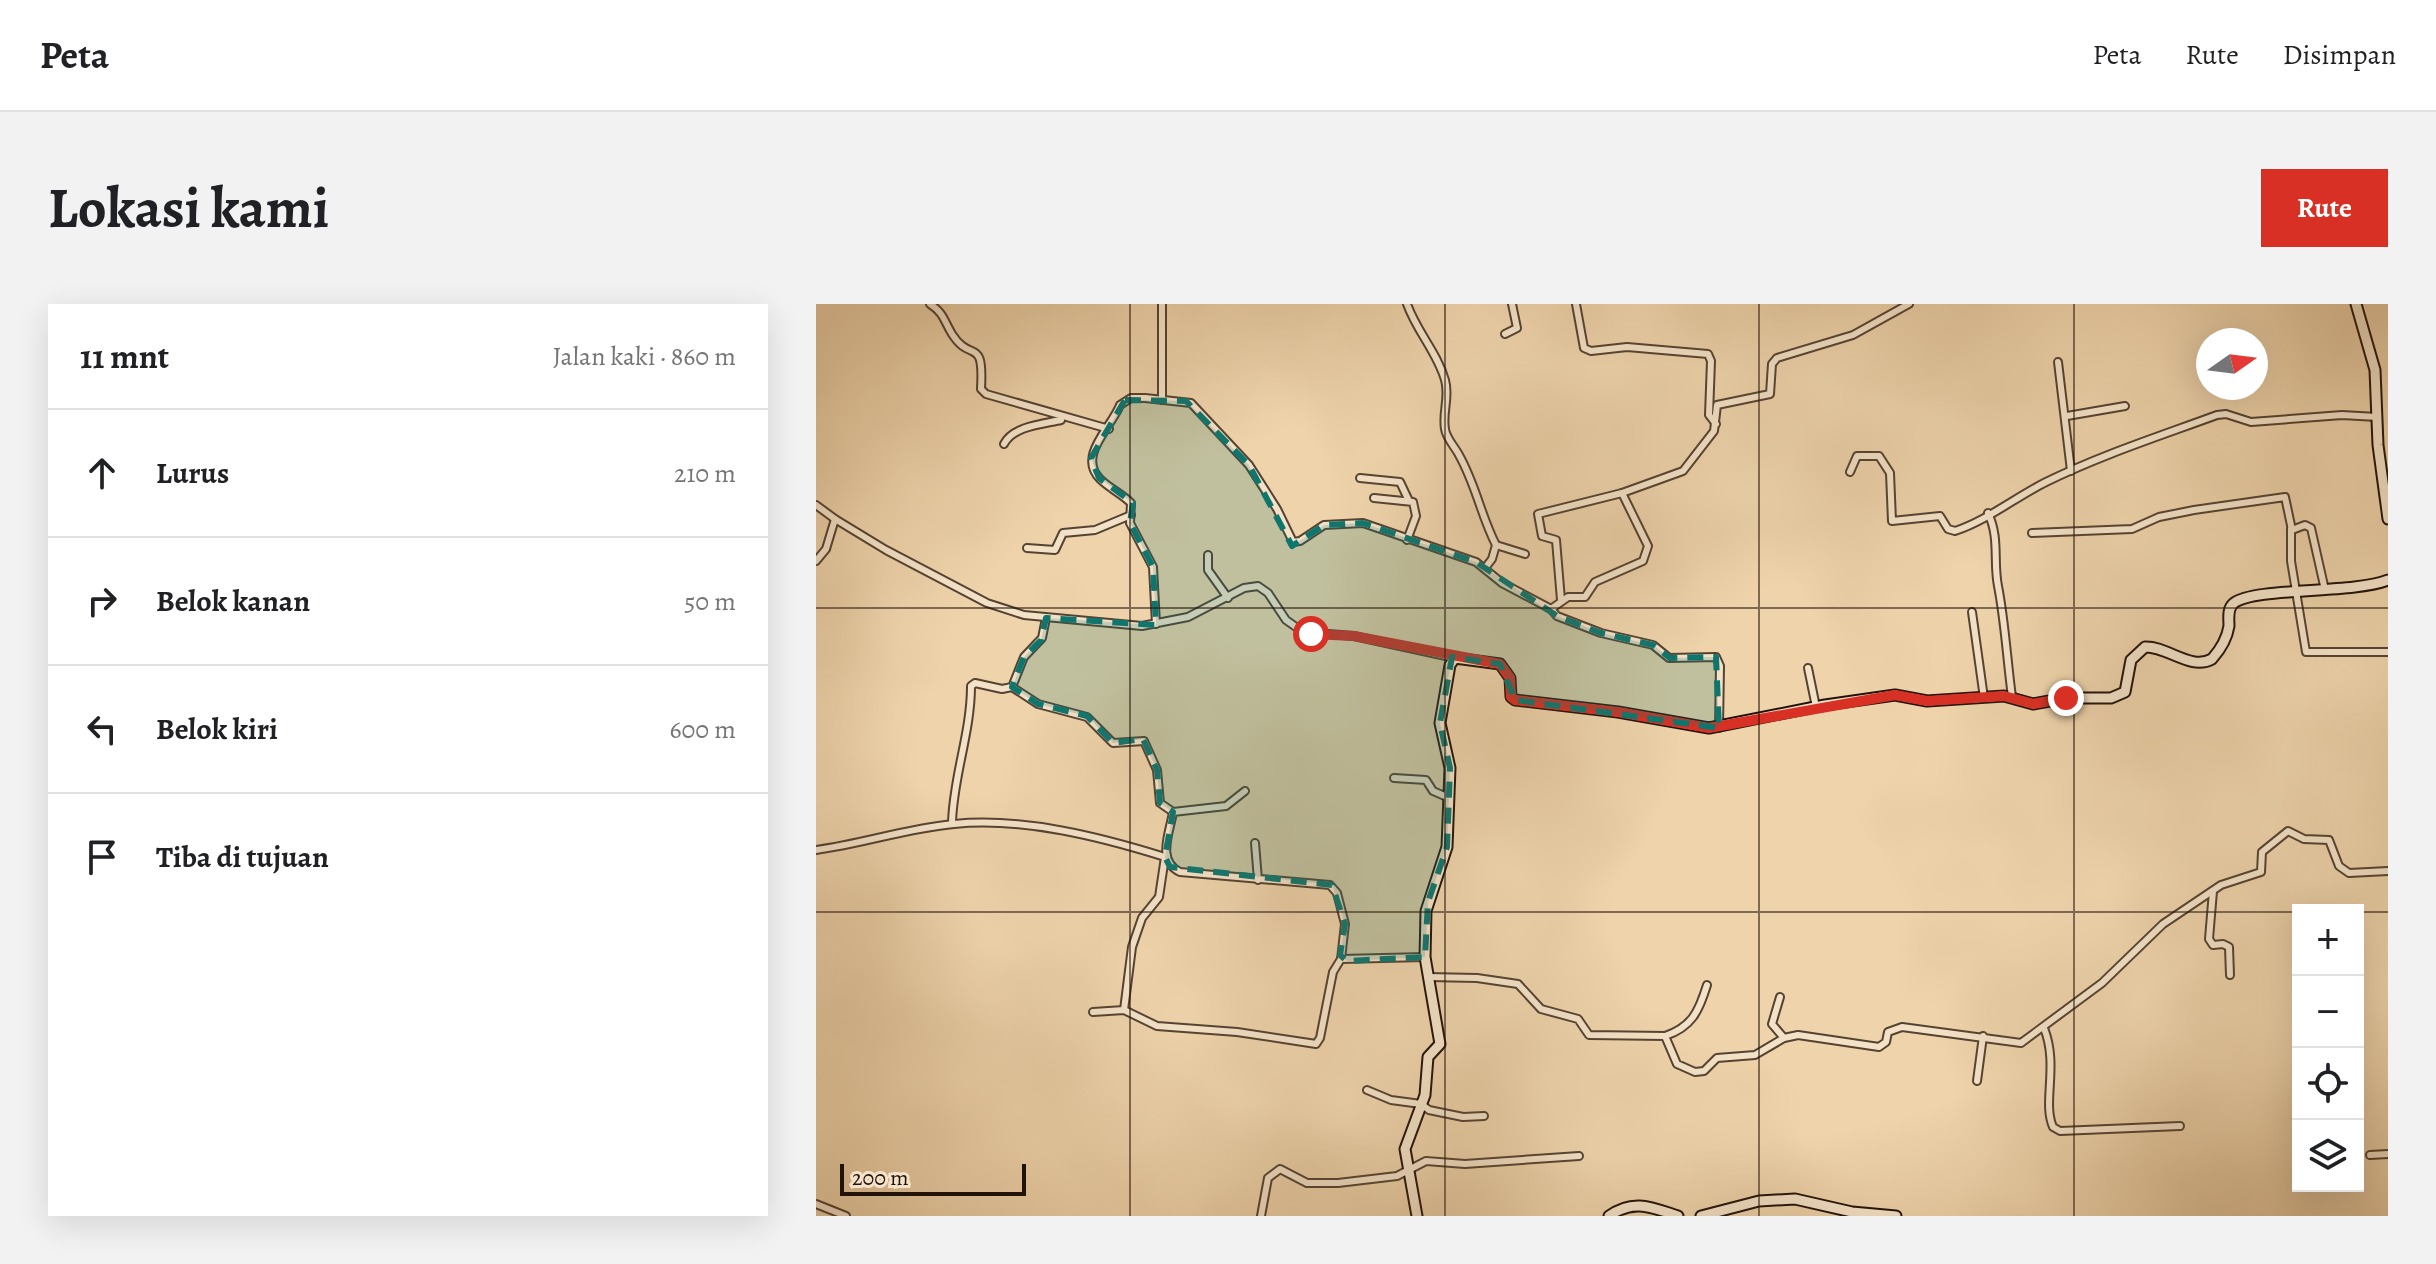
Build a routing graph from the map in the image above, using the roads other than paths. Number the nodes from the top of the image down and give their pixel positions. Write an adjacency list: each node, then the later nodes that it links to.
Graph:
1 (930, 304): 16 (street)
2 (1162, 304): 12 (street)
3 (1407, 304): 34 (street)
4 (1512, 304): 8 (street)
5 (1576, 304): 17 (street)
6 (1909, 304): 17 (street)
7 (2356, 304): 10 (street)
8 (1505, 334)
9 (2058, 362): 14 (street)
10 (2377, 399): 11 (street); 15 (street)
11 (2388, 399)
12 (1162, 400): 18 (street); 33 (street)
13 (2125, 406): 14 (street)
14 (2067, 416): 20 (street)
15 (2377, 417): 20 (street); 30 (street)
16 (1065, 419): 18 (street); 19 (street)
17 (1716, 424): 23 (street)
18 (1109, 429): 28 (street)
19 (1004, 444)
20 (2071, 471): 27 (street)
21 (1850, 472): 27 (street)
22 (1360, 478): 25 (street)
23 (1622, 493): 44 (street); 44 (street)
24 (1374, 498): 25 (street)
25 (1409, 501): 33 (street)
26 (816, 505): 29 (street)
27 (1988, 513): 53 (street)
28 (1131, 515): 35 (street); 48 (street)
29 (835, 519): 38 (street); 47 (street)
30 (2388, 519)
31 (2291, 529): 32 (street); 41 (street); 42 (street)
32 (2032, 533)
33 (1407, 540): 39 (street)
34 (1496, 545): 36 (street); 39 (street)
35 (1027, 548)
36 (1525, 554)
37 (1208, 555): 43 (street)
38 (816, 561)
39 (1485, 568): 45 (street)
40 (2388, 580): 41 (street)
41 (2325, 590): 42 (street)
42 (2295, 594): 49 (street); 53 (street)
43 (1228, 598): 48 (street); 50 (street)
44 (1561, 600): 45 (street)
45 (1551, 609): 56 (street)
46 (1972, 612): 54 (street)
47 (1046, 618): 48 (street); 52 (street)
48 (1156, 624)
49 (2388, 652)
50 (1455, 658): 56 (street); 59 (street)
51 (1808, 668): 55 (street)
52 (1012, 687): 60 (street); 61 (street)
53 (2012, 697): 54 (street)
54 (1984, 698): 55 (street)
55 (1816, 707): 56 (street)
56 (1719, 728)
57 (1394, 778): 59 (street)
58 (1245, 791): 60 (street)
59 (1447, 797): 68 (street)
60 (1173, 812): 64 (street)
61 (952, 823): 63 (street); 64 (street)
62 (1255, 843): 66 (street)
63 (816, 850)
64 (1165, 857): 66 (street); 74 (street)
65 (2388, 871): 67 (street)
66 (1258, 880): 69 (street)
67 (2213, 891): 70 (street); 76 (street)
68 (1425, 957): 69 (street); 71 (street)
69 (1341, 959): 74 (street)
70 (2230, 975)
71 (1428, 977): 77 (street); 82 (street)
72 (1707, 985): 77 (street)
73 (1780, 997): 79 (street)
74 (1124, 1010): 75 (street)
75 (1093, 1012)
76 (2044, 1028): 78 (street); 84 (street)
77 (1665, 1036): 79 (street)
78 (1983, 1036): 79 (street); 80 (street)
79 (1784, 1038)
80 (1977, 1081)
81 (1367, 1090): 82 (street)
82 (1421, 1104): 83 (street); 88 (street)
83 (1484, 1116)
84 (2180, 1126)
85 (2388, 1154): 86 (street)
86 (2370, 1155)
87 (1579, 1156): 88 (street)
88 (1409, 1171): 92 (street); 93 (street)
89 (816, 1204): 91 (street)
90 (1732, 1213): 96 (street); 97 (street)
91 (846, 1216)
92 (1261, 1216)
93 (1417, 1216)
94 (1609, 1216): 95 (street)
95 (1678, 1216)
96 (1701, 1216)
97 (1896, 1216)

